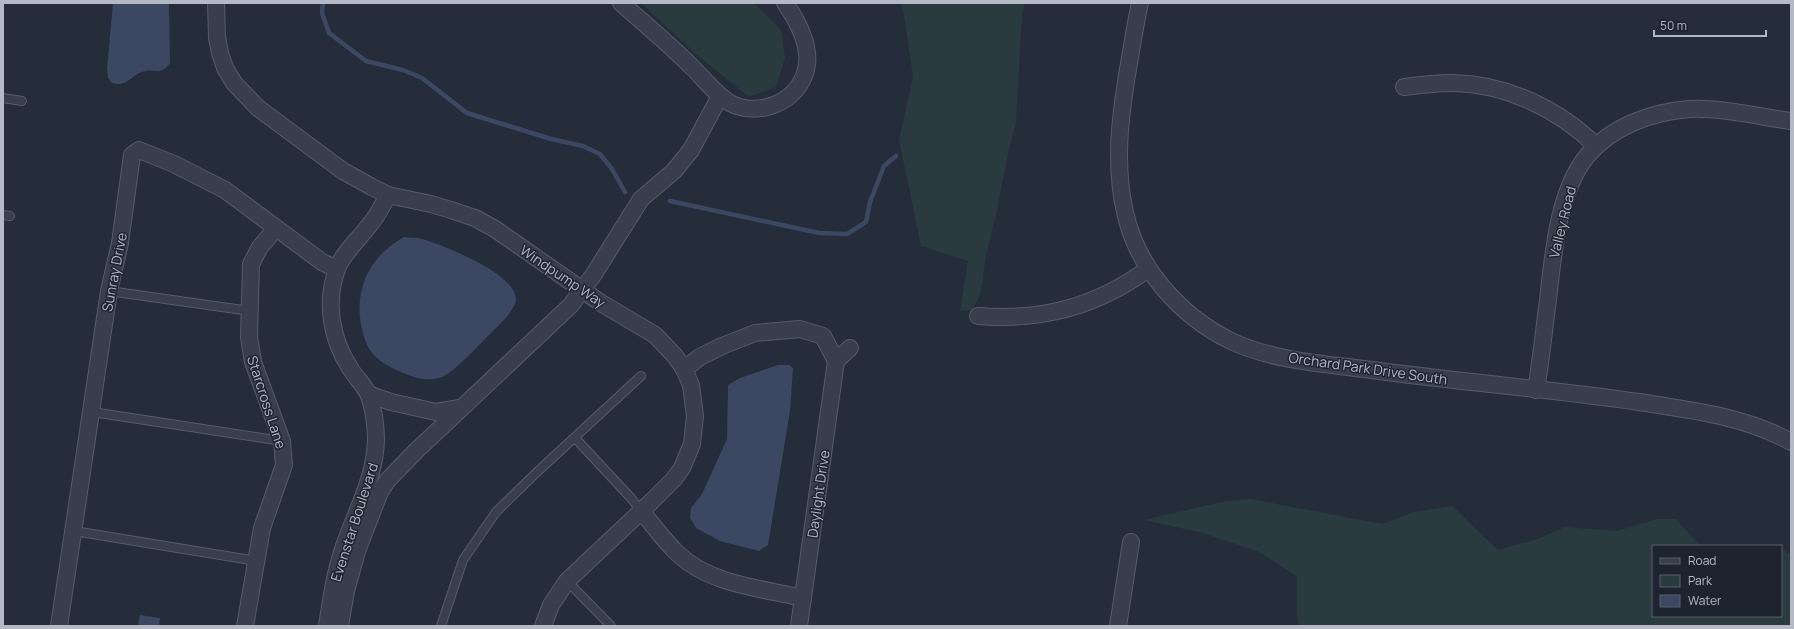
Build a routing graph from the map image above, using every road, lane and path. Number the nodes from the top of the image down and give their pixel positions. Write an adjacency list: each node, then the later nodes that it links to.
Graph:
1 (216, 3): 11 (street, Windpump Way)
2 (620, 3): 6 (street)
3 (785, 3): 6 (street)
4 (1140, 3): 14 (street, Orchard Park Drive South)
5 (1404, 87): 10 (street)
6 (720, 96): 15 (street, Evenstar Boulevard)
7 (3, 98): 8 (lane)
8 (22, 101)
9 (1791, 121): 10 (street, Valley Road)
10 (1596, 146): 23 (street, Valley Road)
11 (388, 195): 13 (street, Evenstar Boulevard); 15 (street, Windpump Way)
12 (276, 228): 13 (street, Sunray Drive); 16 (street, Sunray Drive); 17 (street, Starcross Lane)
13 (337, 269): 24 (street, Evenstar Boulevard)
14 (1148, 269): 18 (street); 23 (street, Orchard Park Drive South)
15 (584, 290): 21 (street, Windpump Way); 25 (street, Evenstar Boulevard)
16 (109, 291): 17 (lane); 26 (street, Sunray Drive)
17 (250, 311): 28 (street, Starcross Lane)
18 (978, 316)
19 (850, 348): 20 (street)
20 (836, 361): 21 (street); 35 (street, Daylight Drive)
21 (684, 369): 30 (street, Windpump Way)
22 (641, 376): 27 (lane)
23 (1536, 390): 29 (street, Orchard Park Drive South)
24 (368, 394): 25 (street); 38 (street, Evenstar Boulevard)
25 (460, 408): 39 (street, Evenstar Boulevard)
26 (92, 412): 28 (lane); 31 (street, Sunray Drive)
27 (575, 438): 30 (lane); 40 (lane)
28 (282, 441): 33 (street, Starcross Lane)
29 (1791, 442)
30 (641, 511): 34 (street, Windpump Way); 35 (street)
31 (74, 530): 33 (lane); 36 (street, Sunray Drive)
32 (1131, 542): 44 (street)
33 (257, 561): 37 (street, Starcross Lane)
34 (567, 581): 41 (street, Windpump Way); 42 (lane)
35 (803, 598): 43 (street, Daylight Drive)
36 (59, 626)
37 (245, 626)
38 (327, 626)
39 (340, 626)
40 (441, 626)
41 (543, 626)
42 (611, 626)
43 (799, 626)
44 (1118, 626)

